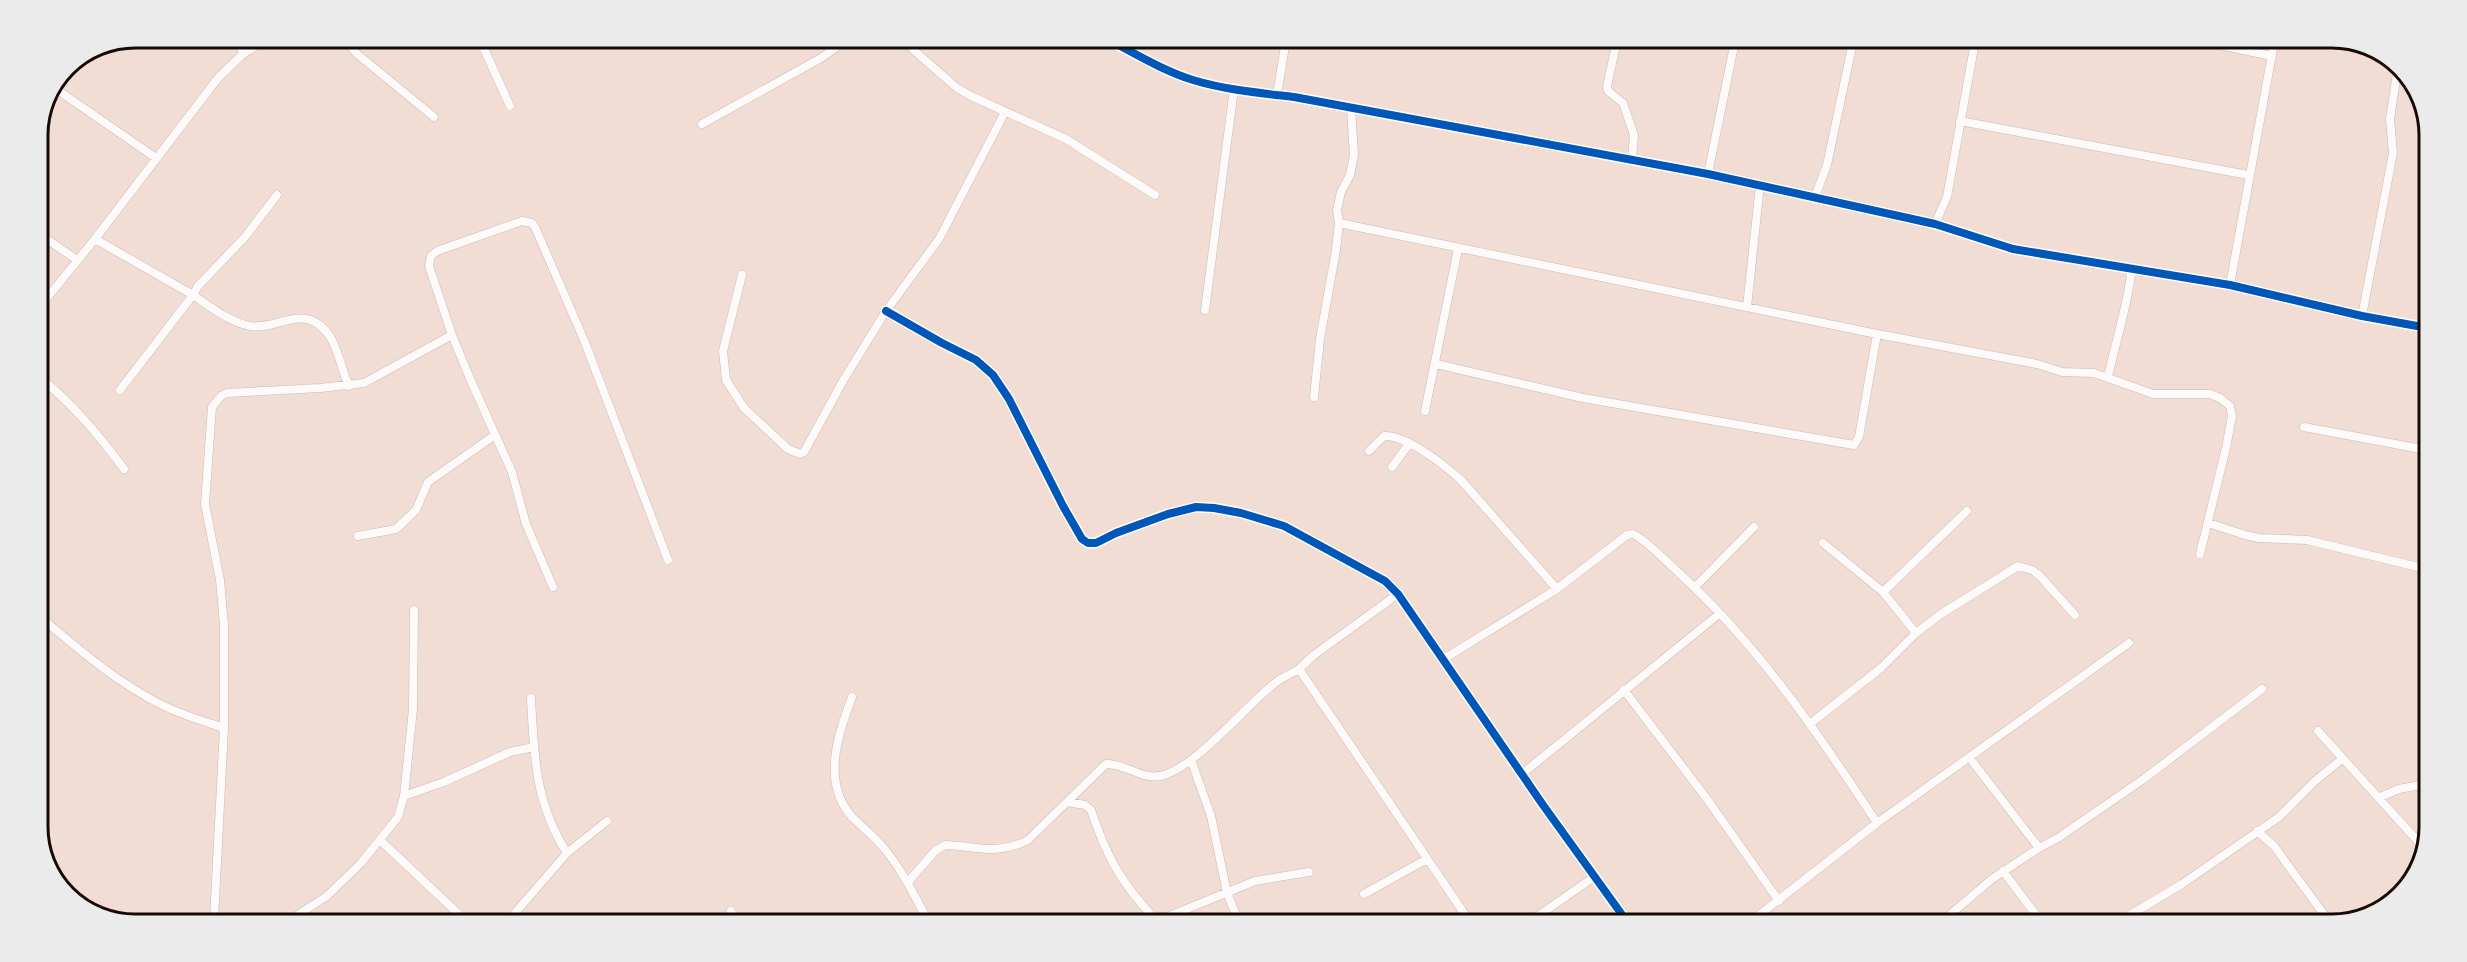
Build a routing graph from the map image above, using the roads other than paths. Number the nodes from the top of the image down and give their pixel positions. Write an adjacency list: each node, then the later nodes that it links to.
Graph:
1 (241, 48): 15 (street)
2 (253, 48): 15 (street)
3 (352, 48): 24 (street)
4 (484, 48): 21 (street)
5 (835, 48): 26 (street)
6 (911, 48): 23 (street)
7 (1124, 48): 18 (street)
8 (1285, 48): 20 (street)
9 (1615, 48): 28 (street)
10 (1734, 48): 29 (street)
11 (1852, 48): 34 (street)
12 (1974, 48): 25 (street)
13 (2234, 48): 16 (street)
14 (2273, 48): 16 (street)
15 (244, 53): 27 (street)
16 (2272, 56): 30 (street)
17 (2397, 76): 49 (street)
18 (1234, 89): 20 (street); 47 (street)
19 (60, 92): 27 (street)
20 (1276, 95): 22 (street)
21 (510, 106)
22 (1352, 108): 28 (street); 35 (street)
23 (1005, 112): 33 (street); 48 (street)
24 (434, 117)
25 (1960, 121): 30 (street); 36 (street)
26 (702, 124)
27 (156, 158): 37 (street)
28 (1632, 160): 29 (street)
29 (1708, 174): 31 (street)
30 (2248, 175): 43 (street)
31 (1760, 185): 34 (street); 46 (street)
32 (277, 195): 44 (street)
33 (1155, 195)
34 (1815, 197): 36 (street)
35 (1339, 222): 39 (street); 58 (street)
36 (1935, 224): 41 (street)
37 (95, 239): 40 (street); 44 (street)
38 (48, 240): 40 (street)
39 (1458, 249): 46 (street); 53 (street)
40 (77, 260): 45 (street)
41 (2132, 267): 43 (street); 54 (street)
42 (742, 275): 48 (street)
43 (2230, 285): 49 (street)
44 (193, 295): 56 (street); 57 (street)
45 (48, 296)
46 (1747, 307): 51 (street)
47 (1204, 310)
48 (886, 311): 79 (street)
49 (2362, 316): 50 (street)
50 (2419, 326)
51 (1877, 334): 53 (street); 54 (street)
52 (452, 335): 56 (street); 61 (street); 73 (street)
53 (1436, 364): 59 (street)
54 (2108, 377): 68 (street)
55 (48, 384): 66 (street)
56 (349, 386): 93 (street)
57 (120, 390)
58 (1314, 397)
59 (1425, 411)
60 (2304, 427): 63 (street)
61 (495, 435): 70 (street); 75 (street)
62 (1409, 444): 64 (street); 65 (street); 77 (street)
63 (2419, 449)
64 (1369, 452)
65 (1392, 467)
66 (124, 469)
67 (1967, 511): 78 (street)
68 (2208, 523): 72 (street); 74 (street)
69 (1754, 526): 76 (street)
70 (358, 536)
71 (1823, 543): 78 (street)
72 (2200, 554)
73 (668, 560)
74 (2419, 567)
75 (553, 587)
76 (1695, 588): 77 (street); 81 (street)
77 (1557, 590): 86 (street)
78 (1883, 592): 84 (street)
79 (1398, 594): 86 (street); 87 (street)
80 (414, 610): 101 (street)
81 (1719, 614): 89 (street); 92 (street)
82 (2075, 615): 84 (street)
83 (48, 623): 93 (street)
84 (1916, 633): 92 (street)
85 (2129, 643): 96 (street)
86 (1442, 660): 99 (street)
87 (1299, 669): 98 (street); 111 (street)
88 (2262, 689): 109 (street)
89 (1624, 690): 99 (street); 118 (street)
90 (531, 698): 95 (street)
91 (852, 698): 115 (street)
92 (1811, 723): 105 (street)
93 (224, 728): 120 (street)
94 (2318, 731): 97 (street)
95 (534, 747): 101 (street); 110 (street)
96 (1969, 757): 105 (street); 109 (street)
97 (2342, 759): 102 (street); 106 (street)
98 (1191, 760): 103 (street); 116 (street)
99 (1522, 774): 114 (street)
100 (2419, 784): 102 (street)
101 (404, 796): 107 (street)
102 (2380, 797): 108 (street)
103 (1068, 802): 115 (street); 126 (street)
104 (607, 821): 110 (street)
105 (1877, 823): 118 (street)
106 (2257, 831): 135 (street); 136 (street)
107 (380, 840): 121 (street); 122 (street)
108 (2418, 841)
109 (2039, 848): 112 (street)
110 (567, 853): 123 (street)
111 (1427, 859): 117 (street); 129 (street)
112 (2003, 871): 133 (street); 134 (street)
113 (1309, 872): 116 (street)
114 (1594, 877): 130 (street); 131 (street)
115 (908, 882): 125 (street)
116 (1227, 893): 127 (street); 128 (street)
117 (1364, 894)
118 (1779, 901): 132 (street)
119 (731, 911): 124 (street)
120 (214, 914)
121 (299, 914)
122 (459, 914)
123 (514, 914)
124 (733, 914)
125 (924, 914)
126 (1149, 914)
127 (1173, 914)
128 (1236, 914)
129 (1465, 914)
130 (1541, 914)
131 (1621, 914)
132 (1761, 914)
133 (1951, 914)
134 (2035, 914)
135 (2132, 914)
136 (2324, 914)

